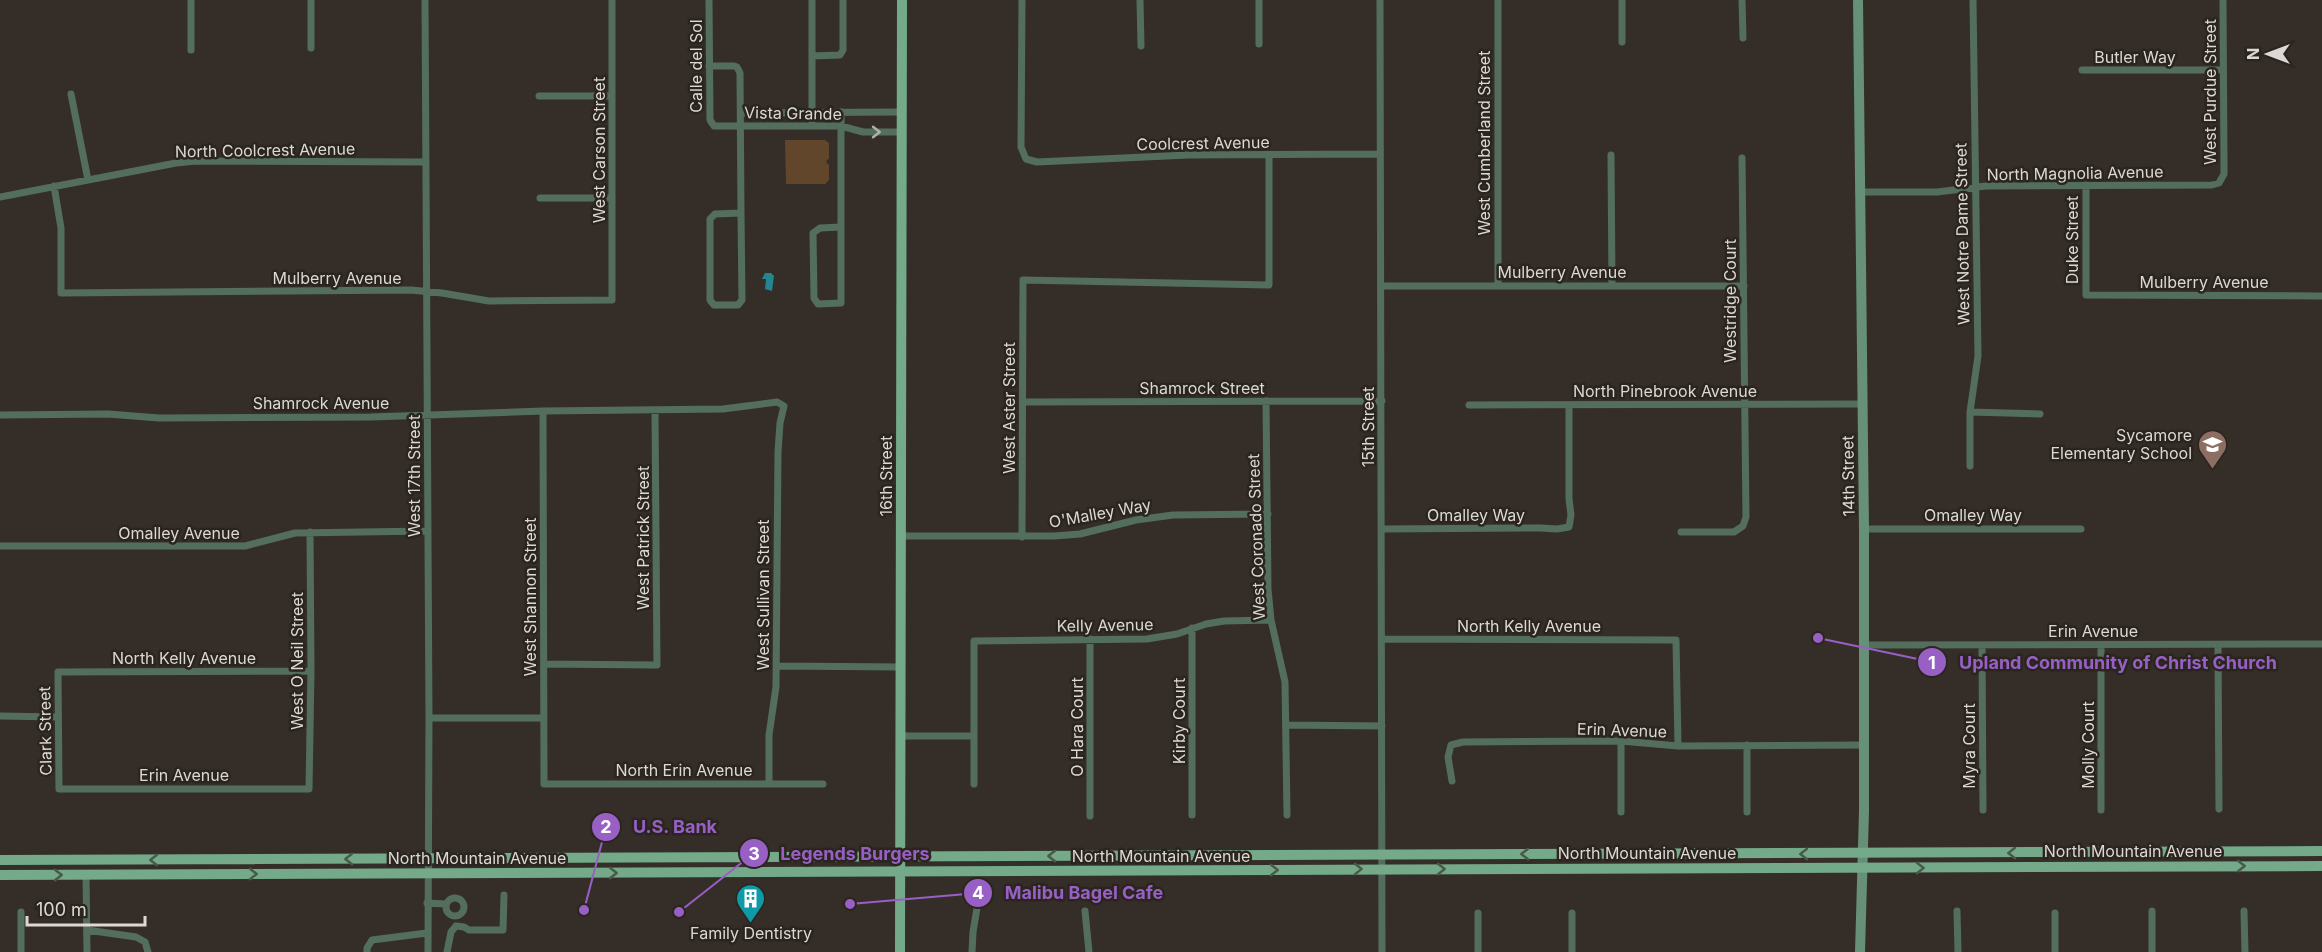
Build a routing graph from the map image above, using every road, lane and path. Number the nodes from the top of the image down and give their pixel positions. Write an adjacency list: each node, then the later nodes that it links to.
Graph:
1 (191, 0): 24 (street)
2 (311, 0): 23 (street)
3 (425, 0): 45 (street, West 17th Street)
4 (612, 0): 31 (street, West Carson Street)
5 (709, 0): 26 (street, Calle del Sol)
6 (812, 0): 25 (street)
7 (843, 0): 25 (street)
8 (902, 0): 34 (main road, 16th Street)
9 (1022, 0): 42 (street, Coolcrest Avenue)
10 (1140, 0): 22 (street)
11 (1259, 0): 21 (street)
12 (1380, 0): 41 (street, 15th Street)
13 (1498, 0): 57 (street, West Cumberland Street)
14 (1622, 0): 20 (street)
15 (1742, 0): 19 (street)
16 (1858, 0): 51 (street, 14th Street)
17 (1973, 0): 50 (street, West Notre Dame Street)
18 (2223, 0): 28 (street, West Purdue Street)
19 (1743, 38)
20 (1622, 42)
21 (1259, 44)
22 (1141, 46)
23 (311, 48)
24 (190, 50)
25 (812, 56): 32 (street)
26 (709, 66): 35 (street); 36 (street, Calle del Sol)
27 (2082, 70): 28 (street, Butler Way)
28 (2223, 70): 47 (street, West Purdue Street)
29 (71, 94): 46 (street)
30 (539, 96): 31 (street)
31 (612, 96): 54 (street, West Carson Street)
32 (812, 112): 33 (street, Vista Grande); 35 (street, Vista Grande); 38 (street)
33 (841, 112): 34 (street, Vista Grande); 39 (street)
34 (902, 112): 40 (main road, 16th Street)
35 (741, 113): 37 (street)
36 (718, 126): 37 (street, Vista Grande)
37 (741, 126): 38 (street, Vista Grande); 55 (street)
38 (812, 126): 39 (street, Vista Grande)
39 (841, 126): 40 (street, Vista Grande, one-way to 40); 56 (street)
40 (902, 132): 87 (main road, 16th Street)
41 (1380, 154): 42 (street, Coolcrest Avenue); 58 (street, 15th Street)
42 (1269, 155): 67 (street, West Aster Street)
43 (1611, 155): 59 (street)
44 (1742, 158): 60 (street, Westridge Court)
45 (426, 162): 46 (street, North Coolcrest Avenue); 61 (street, West 17th Street)
46 (88, 180): 49 (street, North Coolcrest Avenue)
47 (2219, 183): 48 (street, North Magnolia Avenue)
48 (2085, 185): 50 (street, North Magnolia Avenue); 62 (street, Duke Street)
49 (54, 186): 52 (street, North Coolcrest Avenue); 61 (street, Mulberry Avenue)
50 (1975, 188): 51 (street, North Magnolia Avenue); 75 (street, West Notre Dame Street)
51 (1859, 192): 68 (street, 14th Street)
52 (0, 197)
53 (540, 198): 54 (street)
54 (612, 198): 64 (street, West Carson Street)
55 (741, 213): 55 (street)
56 (841, 227): 56 (street)
57 (1498, 285): 58 (street, Mulberry Avenue); 59 (street, Mulberry Avenue)
58 (1381, 286): 66 (street, 15th Street)
59 (1612, 286): 60 (street, Mulberry Avenue)
60 (1743, 286): 71 (street, Westridge Court)
61 (427, 291): 64 (street, Mulberry Avenue); 76 (street, West 17th Street)
62 (2086, 295): 63 (street, Mulberry Avenue)
63 (2322, 296)
64 (612, 300)
65 (1266, 401): 66 (street, Shamrock Street); 67 (street, Shamrock Street); 80 (street, West Coronado Street)
66 (1382, 401): 81 (street, 15th Street)
67 (1023, 402): 88 (street, West Aster Street)
68 (1862, 404): 71 (street, North Pinebrook Avenue); 82 (street, 14th Street)
69 (1469, 405): 70 (street, North Pinebrook Avenue)
70 (1569, 405): 71 (street, North Pinebrook Avenue); 81 (street, Omalley Way)
71 (1744, 405): 86 (street, Westridge Court)
72 (784, 406): 74 (street, Shamrock Avenue); 100 (street, West Sullivan Street)
73 (543, 411): 74 (street, Shamrock Avenue); 76 (street, Shamrock Avenue); 99 (street, West Shannon Street)
74 (655, 411): 99 (street, West Patrick Street)
75 (1970, 412): 77 (street); 79 (street, West Notre Dame Street)
76 (427, 414): 78 (street, Shamrock Avenue); 84 (street, West 17th Street)
77 (2040, 414)
78 (0, 415)
79 (1970, 466)
80 (1268, 514): 88 (street, O'Malley Way); 90 (street, West Coronado Street)
81 (1382, 529): 93 (street, 15th Street)
82 (1864, 529): 83 (street, Omalley Way); 95 (street, 14th Street)
83 (2081, 529)
84 (428, 531): 85 (street, Omalley Avenue); 106 (street, West 17th Street)
85 (310, 532): 89 (street, Omalley Avenue); 102 (street, West O Neil Street)
86 (1681, 532)
87 (901, 536): 88 (street, O'Malley Way); 101 (main road, 16th Street)
88 (1022, 537)
89 (0, 546)
90 (1271, 620): 91 (street, Kelly Avenue); 108 (street, West Coronado Street)
91 (1192, 628): 92 (street, Kelly Avenue); 128 (street, Kirby Court)
92 (1090, 639): 111 (street, Kelly Avenue); 130 (street, O Hara Court)
93 (1382, 639): 109 (street, 15th Street); 115 (street, North Kelly Avenue)
94 (2322, 644): 98 (street, Erin Avenue)
95 (1864, 645): 96 (street, Erin Avenue); 114 (street, 14th Street)
96 (1982, 645): 97 (street, Erin Avenue); 124 (street, Myra Court)
97 (2101, 645): 98 (street, Erin Avenue); 125 (street, Molly Court)
98 (2218, 645): 123 (street)
99 (544, 664): 107 (street, West Shannon Street)
100 (777, 666): 101 (street); 118 (street, West Sullivan Street)
101 (901, 667): 110 (main road, 16th Street)
102 (311, 671): 103 (street, North Kelly Avenue); 122 (street, West O Neil Street)
103 (58, 672): 105 (street, Clark Street)
104 (0, 716): 105 (street)
105 (58, 717): 121 (street, Clark Street)
106 (429, 718): 107 (street); 135 (street, West 17th Street)
107 (544, 718): 117 (street, West Shannon Street)
108 (1287, 725): 109 (street); 129 (street, West Coronado Street)
109 (1382, 726): 133 (street, 15th Street)
110 (901, 736): 111 (street); 134 (main road, 16th Street)
111 (974, 736): 120 (street)
112 (1621, 741): 115 (street, Erin Avenue); 116 (street, Erin Avenue); 126 (street)
113 (1747, 745): 114 (street, Erin Avenue); 115 (street, Erin Avenue); 127 (street)
114 (1864, 745): 132 (street, 14th Street)
115 (1678, 746)
116 (1452, 781)
117 (544, 784): 118 (street, North Erin Avenue)
118 (769, 784): 119 (street, North Erin Avenue)
119 (823, 784)
120 (974, 784)
121 (59, 789): 122 (street, Erin Avenue)
122 (309, 789)
123 (2219, 809)
124 (1983, 810)
125 (2101, 810)
126 (1621, 812)
127 (1748, 812)
128 (1192, 815)
129 (1287, 815)
130 (1090, 816)
131 (2322, 851): 132 (main road, North Mountain Avenue, one-way to 132)
132 (1862, 854): 133 (main road, North Mountain Avenue, one-way to 133); 139 (street, 14th Street)
133 (1383, 855): 134 (main road, North Mountain Avenue, one-way to 134); 140 (street, 15th Street)
134 (900, 856): 136 (main road, North Mountain Avenue); 141 (main road, 16th Street)
135 (429, 858): 136 (main road, North Mountain Avenue); 137 (main road, North Mountain Avenue, one-way to 137); 142 (street, West 17th Street)
136 (652, 859): 143 (main road)
137 (0, 860)
138 (2322, 866): 139 (main road, North Mountain Avenue, one-way to 138)
139 (1862, 868): 140 (main road, North Mountain Avenue, one-way to 139); 174 (street, 14th Street)
140 (1383, 869): 141 (main road, North Mountain Avenue, one-way to 140); 171 (street, 15th Street)
141 (900, 871): 143 (main road, North Mountain Avenue); 168 (main road, 16th Street)
142 (429, 873): 143 (main road, North Mountain Avenue, one-way to 143); 145 (main road, North Mountain Avenue, one-way to 142); 147 (street, West 17th Street)
143 (651, 873)
144 (0, 875): 145 (main road, North Mountain Avenue, one-way to 145)
145 (86, 875): 160 (street)
146 (504, 895): 159 (street)
147 (427, 903): 148 (street); 161 (street, West 17th Street)
148 (446, 904): 158 (street); 158 (street)
149 (977, 908): 169 (street)
150 (1085, 911): 170 (street)
151 (1958, 911): 175 (street)
152 (2152, 911): 177 (street)
153 (2244, 911): 178 (street)
154 (21, 912): 162 (street)
155 (1478, 913): 172 (street)
156 (1572, 913): 173 (street)
157 (2055, 913): 176 (street)
158 (455, 915): 159 (street)
159 (456, 926): 167 (street)
160 (87, 930): 163 (street); 164 (street)
161 (427, 933): 165 (street); 166 (street, West 17th Street)
162 (21, 952)
163 (87, 952)
164 (148, 952)
165 (367, 952)
166 (428, 952)
167 (447, 952)
168 (900, 952)
169 (972, 952)
170 (1089, 952)
171 (1382, 952)
172 (1478, 952)
173 (1572, 952)
174 (1860, 952)
175 (1958, 952)
176 (2055, 952)
177 (2152, 952)
178 (2245, 952)

